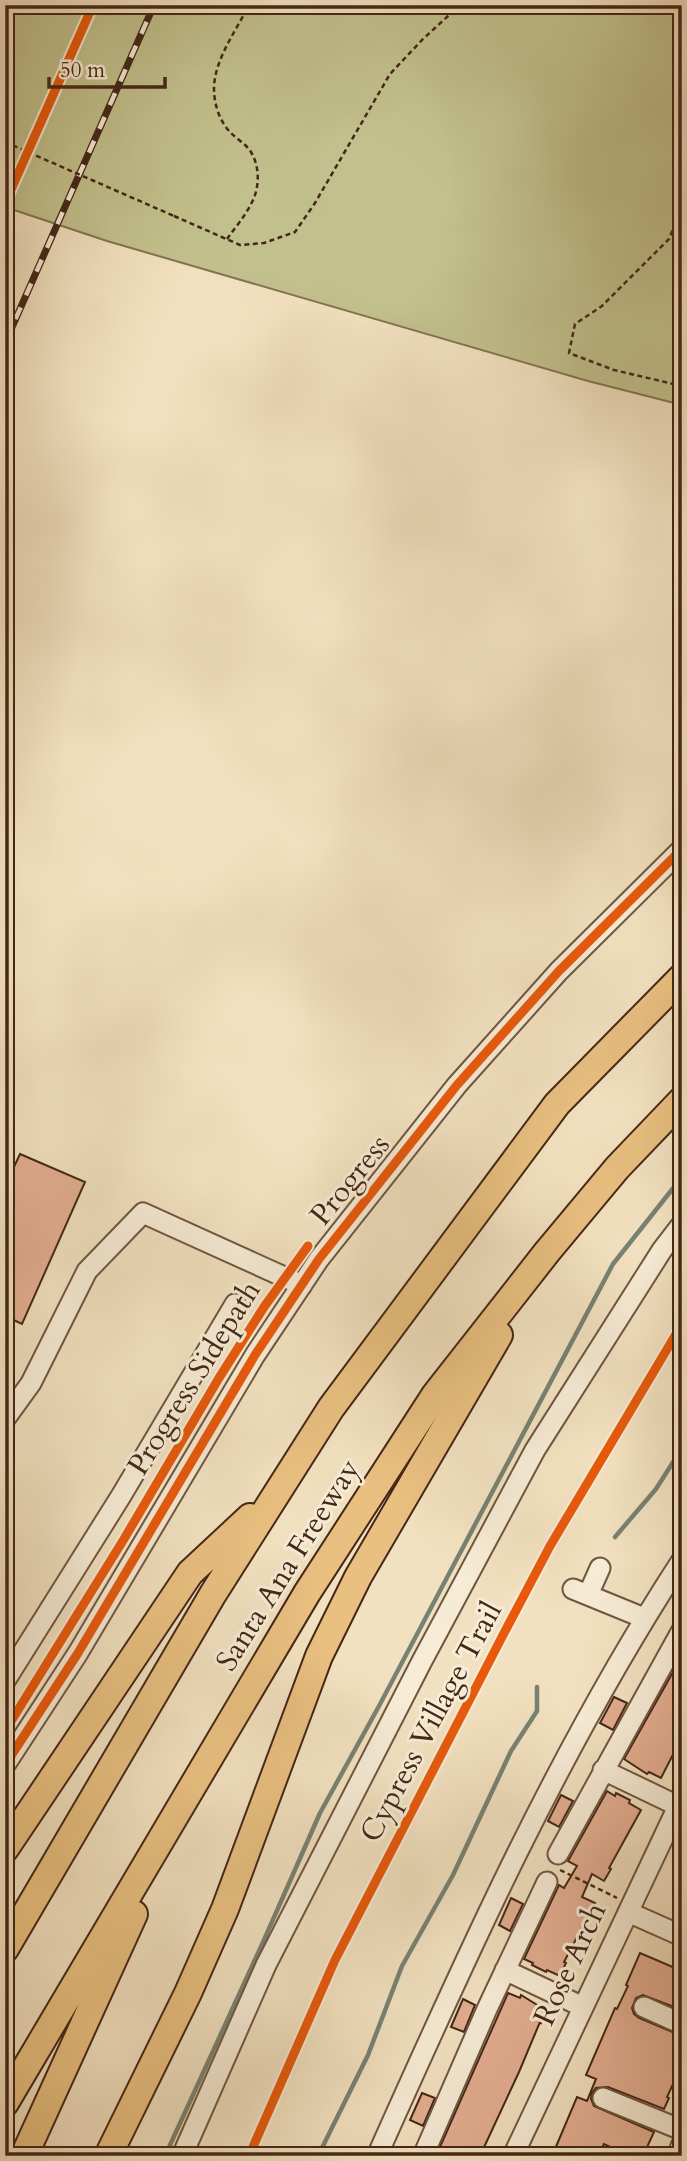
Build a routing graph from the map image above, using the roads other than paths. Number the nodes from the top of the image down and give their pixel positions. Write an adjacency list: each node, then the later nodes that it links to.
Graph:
1 (682, 849): 6 (street, Progress)
2 (682, 977): 9 (highway, Santa Ana Freeway)
3 (682, 1100): 5 (highway, Santa Ana Freeway)
4 (682, 1224): 34 (street)
5 (547, 1252): 18 (highway, Santa Ana Freeway); 33 (highway)
6 (302, 1285): 8 (street); 15 (street, Progress)
7 (235, 1304): 14 (street)
8 (5, 1419)
9 (277, 1492): 20 (highway); 23 (highway, Santa Ana Freeway)
10 (682, 1560): 12 (street)
11 (600, 1568): 12 (street)
12 (644, 1618): 35 (street)
13 (682, 1630): 17 (street)
14 (5, 1681)
15 (11, 1743): 16 (street, Progress)
16 (5, 1765)
17 (603, 1770): 19 (street); 24 (street)
18 (189, 1791): 29 (highway, Santa Ana Freeway); 32 (highway)
19 (680, 1802): 21 (street, Rose Arch)
20 (5, 1849)
21 (630, 1908): 22 (street); 25 (street, Rose Arch)
22 (682, 1936)
23 (5, 1949)
24 (505, 1970): 25 (street); 36 (street)
25 (583, 2007): 37 (street, Rose Arch)
26 (644, 2007): 27 (street)
27 (682, 2024)
28 (603, 2098): 30 (street)
29 (5, 2103)
30 (682, 2130)
31 (682, 2144): 38 (street)
32 (24, 2156)
33 (108, 2156)
34 (182, 2156)
35 (377, 2156)
36 (423, 2156)
37 (513, 2156)
38 (677, 2156)

